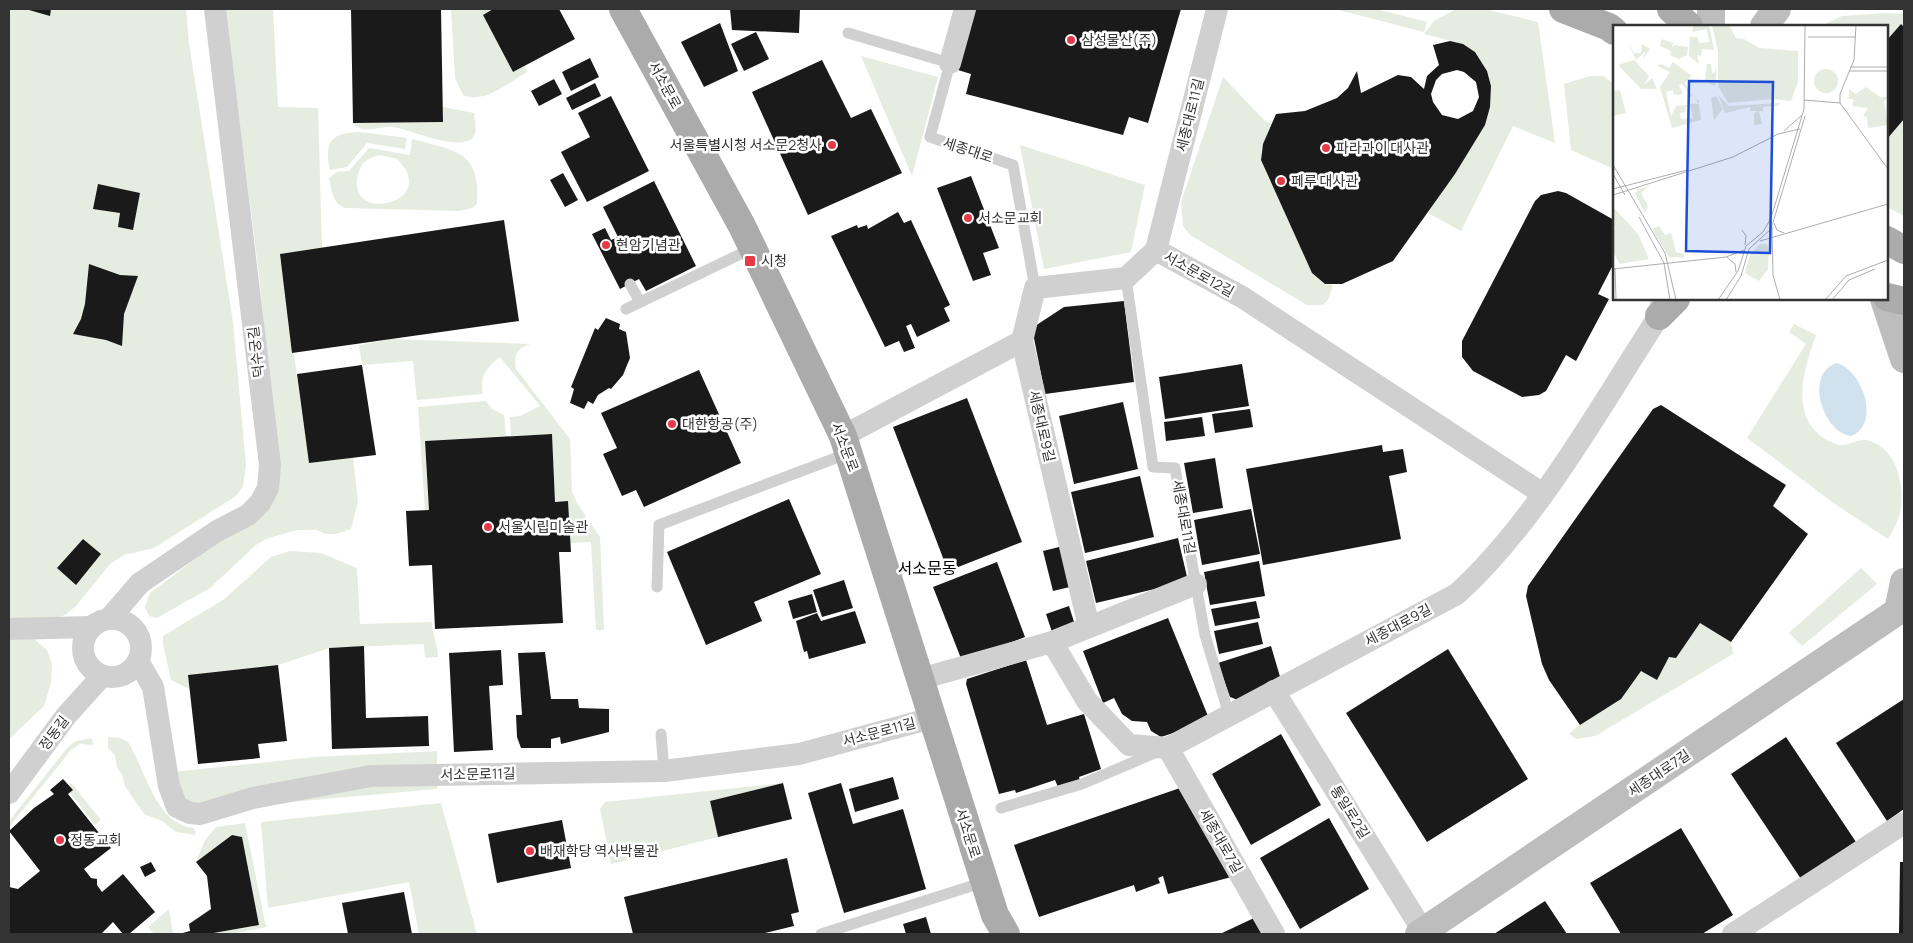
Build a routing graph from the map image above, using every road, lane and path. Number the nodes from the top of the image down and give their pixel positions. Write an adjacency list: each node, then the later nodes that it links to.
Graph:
1 (215, 9): 40 (street, 덕수궁길)
2 (623, 9): 18 (main road, 서소문로)
3 (965, 9): 16 (street, 세종대로)
4 (1217, 9): 19 (street, 세종대로11길)
5 (1563, 9): 14 (main road)
6 (1671, 9): 10 (main road)
7 (1711, 9): 11 (street)
8 (1752, 9): 12 (street)
9 (1777, 9): 13 (street)
10 (1688, 25)
11 (1711, 25)
12 (1756, 25)
13 (1765, 25)
14 (1613, 30)
15 (848, 33): 16 (lane)
16 (950, 63): 23 (lane, 세종대로)
17 (1888, 241): 20 (main road)
18 (753, 248): 27 (lane); 34 (main road, 서소문로)
19 (1156, 250): 21 (street, 서소문로12길); 35 (street, 서소문로12길)
20 (1904, 250)
21 (1126, 278): 23 (street); 37 (lane, 세종대로11길)
22 (630, 284): 27 (lane)
23 (1035, 288): 32 (street)
24 (1888, 299): 28 (main road)
25 (1886, 300): 31 (street)
26 (1886, 300): 33 (street)
27 (640, 302): 30 (lane)
28 (1904, 302)
29 (1666, 305): 35 (street, 세종대로9길)
30 (626, 309)
31 (1904, 336)
32 (1022, 341): 34 (street); 41 (street, 세종대로9길)
33 (1904, 359)
34 (846, 445): 38 (lane); 46 (main road, 서소문로)
35 (1543, 494): 47 (street, 세종대로9길)
36 (1904, 582): 39 (street)
37 (1196, 584): 41 (street); 48 (lane, 세종대로11길)
38 (657, 587)
39 (1901, 609): 58 (street, 세종대로7길)
40 (100, 623): 42 (street); 44 (street); 45 (street)
41 (1089, 627): 43 (street)
42 (9, 629)
43 (1052, 642): 46 (street); 51 (street)
44 (138, 661): 45 (street); 52 (street, 서소문로11길)
45 (102, 676): 53 (street, 정동길)
46 (920, 679): 49 (main road, 서소문로)
47 (1274, 691): 48 (street, 세종대로9길); 58 (street, 통일로2길)
48 (1229, 715): 51 (street, 세종대로9길)
49 (932, 718): 52 (street, 서소문로11길); 56 (main road, 서소문로)
50 (661, 734): 52 (lane)
51 (1168, 748): 54 (lane); 60 (street, 세종대로7길)
52 (664, 771)
53 (9, 793)
54 (1001, 808)
55 (1904, 823): 61 (street)
56 (984, 882): 57 (main road, 서소문로); 59 (lane)
57 (999, 928)
58 (1422, 933)
59 (820, 934)
60 (1274, 934)
61 (1733, 934)

